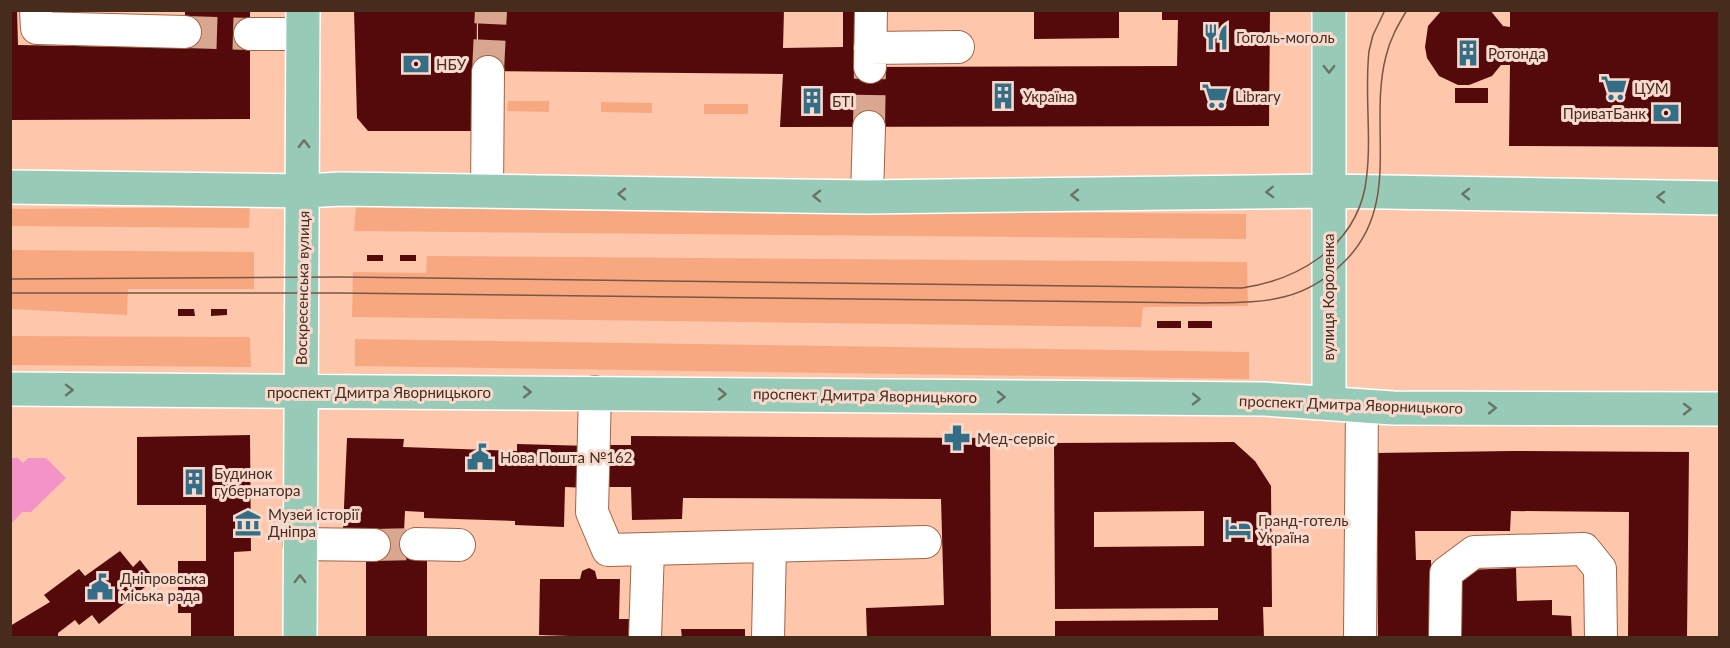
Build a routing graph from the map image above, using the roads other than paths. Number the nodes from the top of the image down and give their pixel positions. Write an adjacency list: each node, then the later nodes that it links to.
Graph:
1 (36, 10): 4 (lane)
2 (871, 10): 8 (lane)
3 (1329, 10): 12 (main road, вулиця Короленка, one-way to 12)
4 (152, 20): 6 (lane)
5 (304, 22): 7 (lane); 13 (main road, Воскресенська вулиця, one-way to 5)
6 (185, 32)
7 (250, 34)
8 (958, 47)
9 (488, 72): 14 (lane)
10 (869, 127): 15 (lane)
11 (10, 188): 13 (main road)
12 (1328, 190): 15 (main road, one-way to 15); 16 (main road, one-way to 12); 20 (main road, вулиця Короленка)
13 (304, 191): 14 (main road); 18 (main road, Воскресенська вулиця)
14 (487, 192): 15 (main road, one-way to 14)
15 (867, 197)
16 (1719, 198)
17 (10, 389): 18 (main road, проспект Дмитра Яворницького, one-way to 18)
18 (301, 391): 19 (main road, проспект Дмитра Яворницького, one-way to 19); 24 (main road, Воскресенська вулиця)
19 (595, 392): 20 (main road, проспект Дмитра Яворницького, one-way to 20); 29 (lane)
20 (1329, 403): 21 (main road, проспект Дмитра Яворницького)
21 (1362, 406): 22 (main road, проспект Дмитра Яворницького, one-way to 22); 33 (lane)
22 (1719, 409)
23 (925, 542): 28 (lane)
24 (300, 544): 25 (lane); 30 (main road, Воскресенська вулиця, one-way to 24)
25 (374, 544)
26 (416, 544): 27 (lane)
27 (459, 545)
28 (770, 546): 29 (lane); 32 (lane)
29 (648, 549): 31 (lane)
30 (300, 638)
31 (645, 638)
32 (768, 638)
33 (1360, 638)
34 (1445, 638): 35 (lane)
35 (1601, 638)

